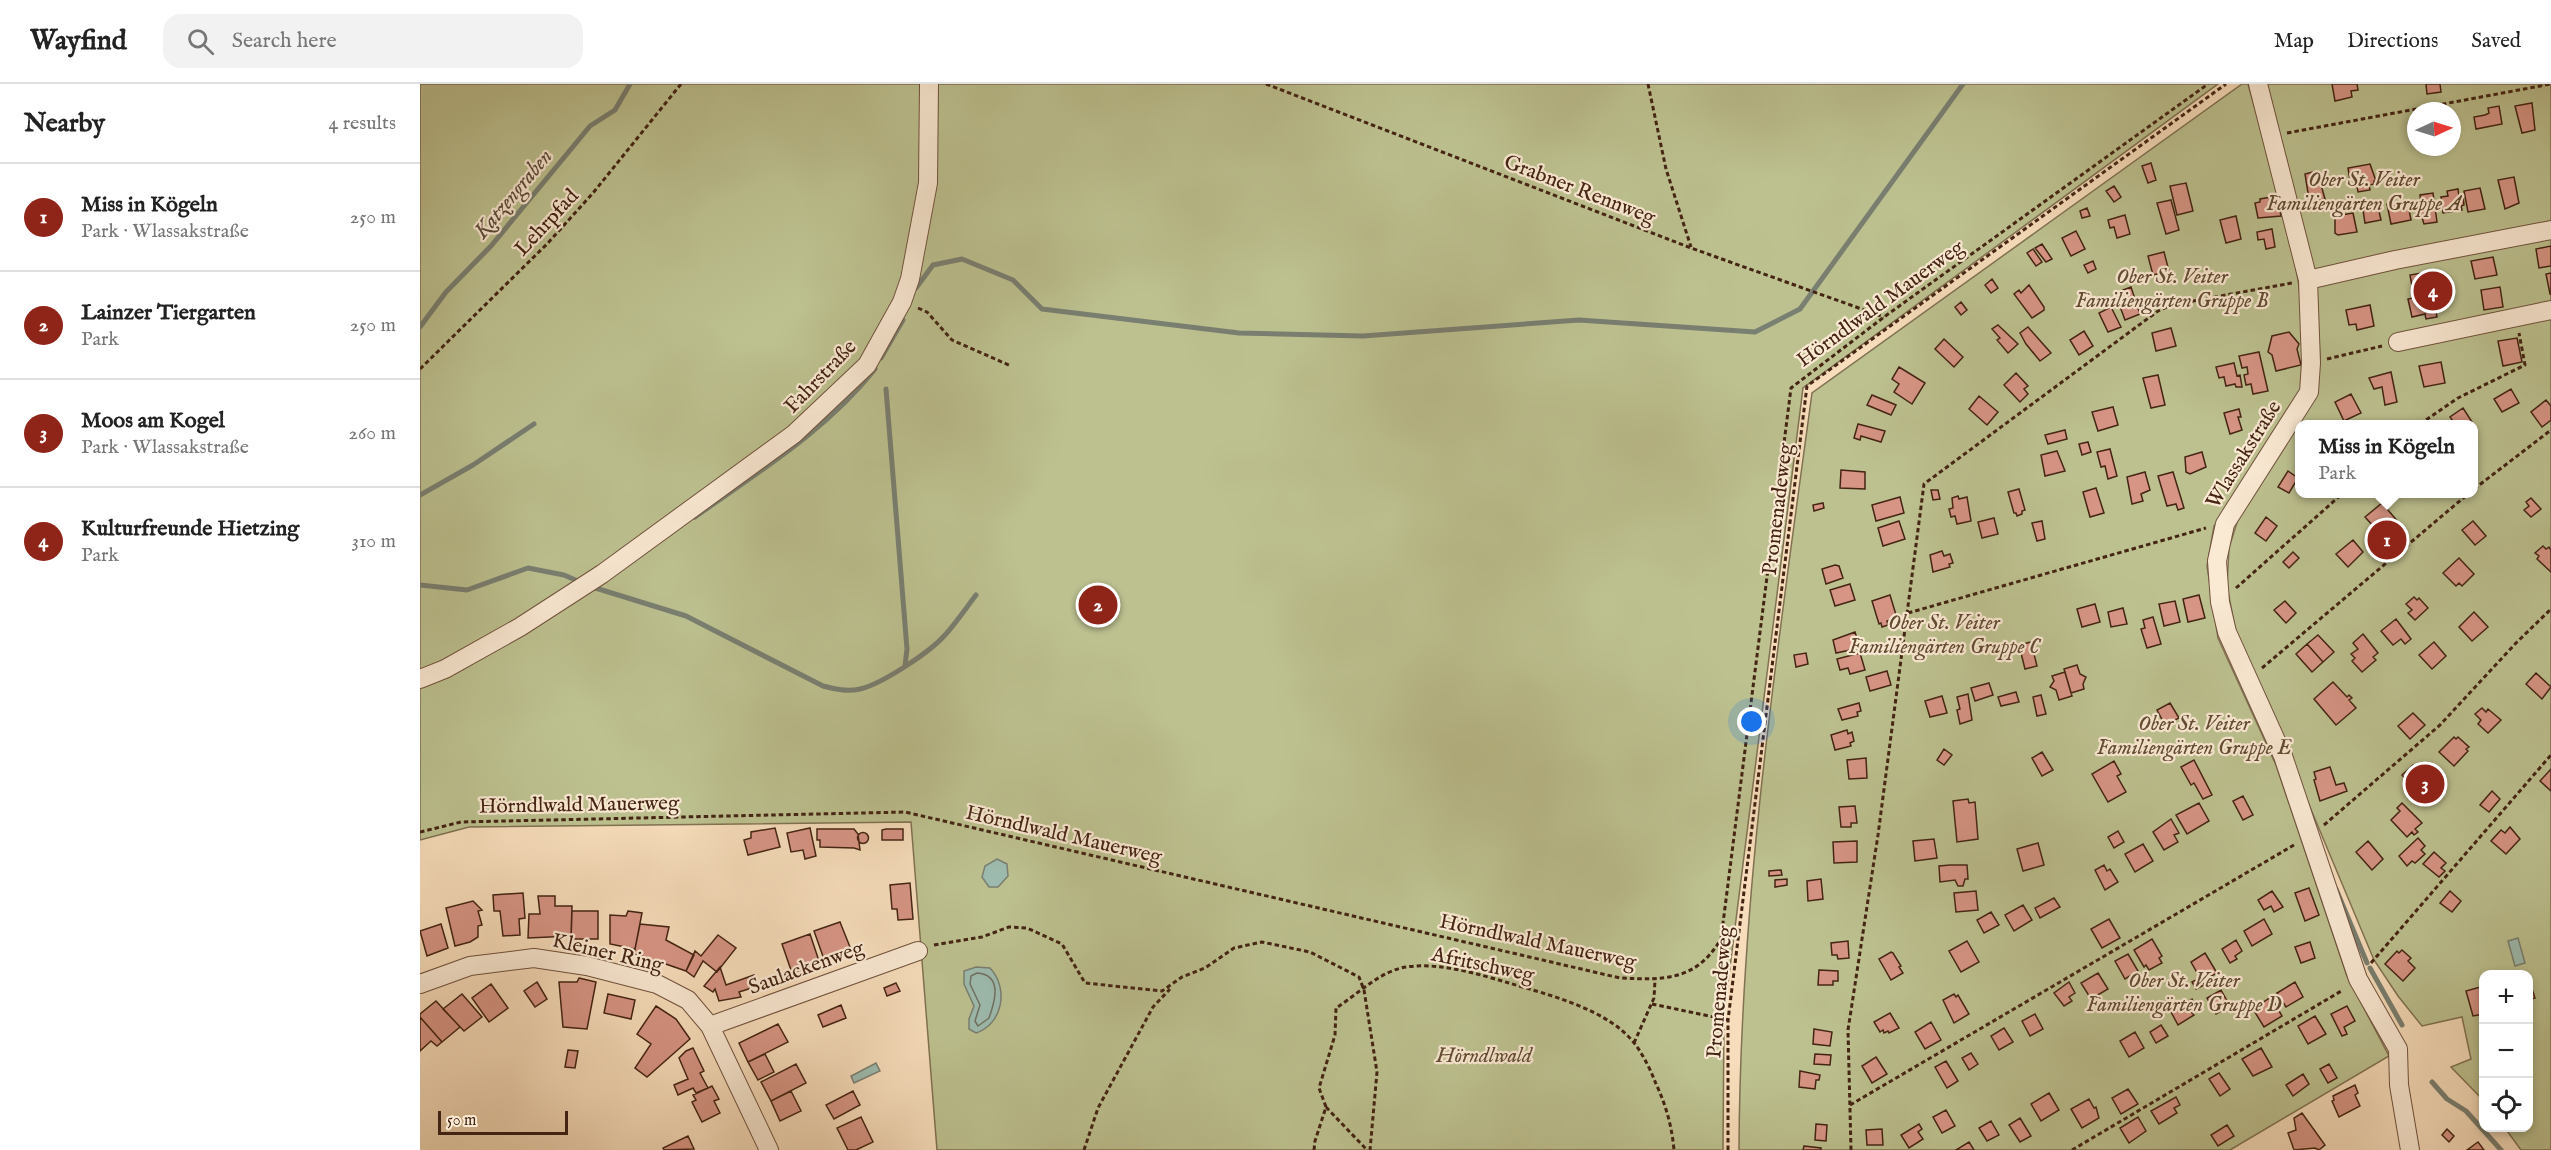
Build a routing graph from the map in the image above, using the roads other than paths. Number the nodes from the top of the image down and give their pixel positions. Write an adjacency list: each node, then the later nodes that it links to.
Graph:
1 (929, 84): 7 (street, Fahrstraße)
2 (2258, 84): 4 (street, Wlassakstraße)
3 (2551, 230): 4 (street)
4 (2308, 280): 11 (street, Wlassakstraße)
5 (2551, 310): 6 (street)
6 (2398, 342)
7 (420, 679)
8 (918, 951): 10 (street, Saulackenweg)
9 (420, 984): 10 (street, Kleiner Ring)
10 (710, 1026): 12 (street, Kleiner Ring)
11 (2407, 1148)
12 (769, 1150)

